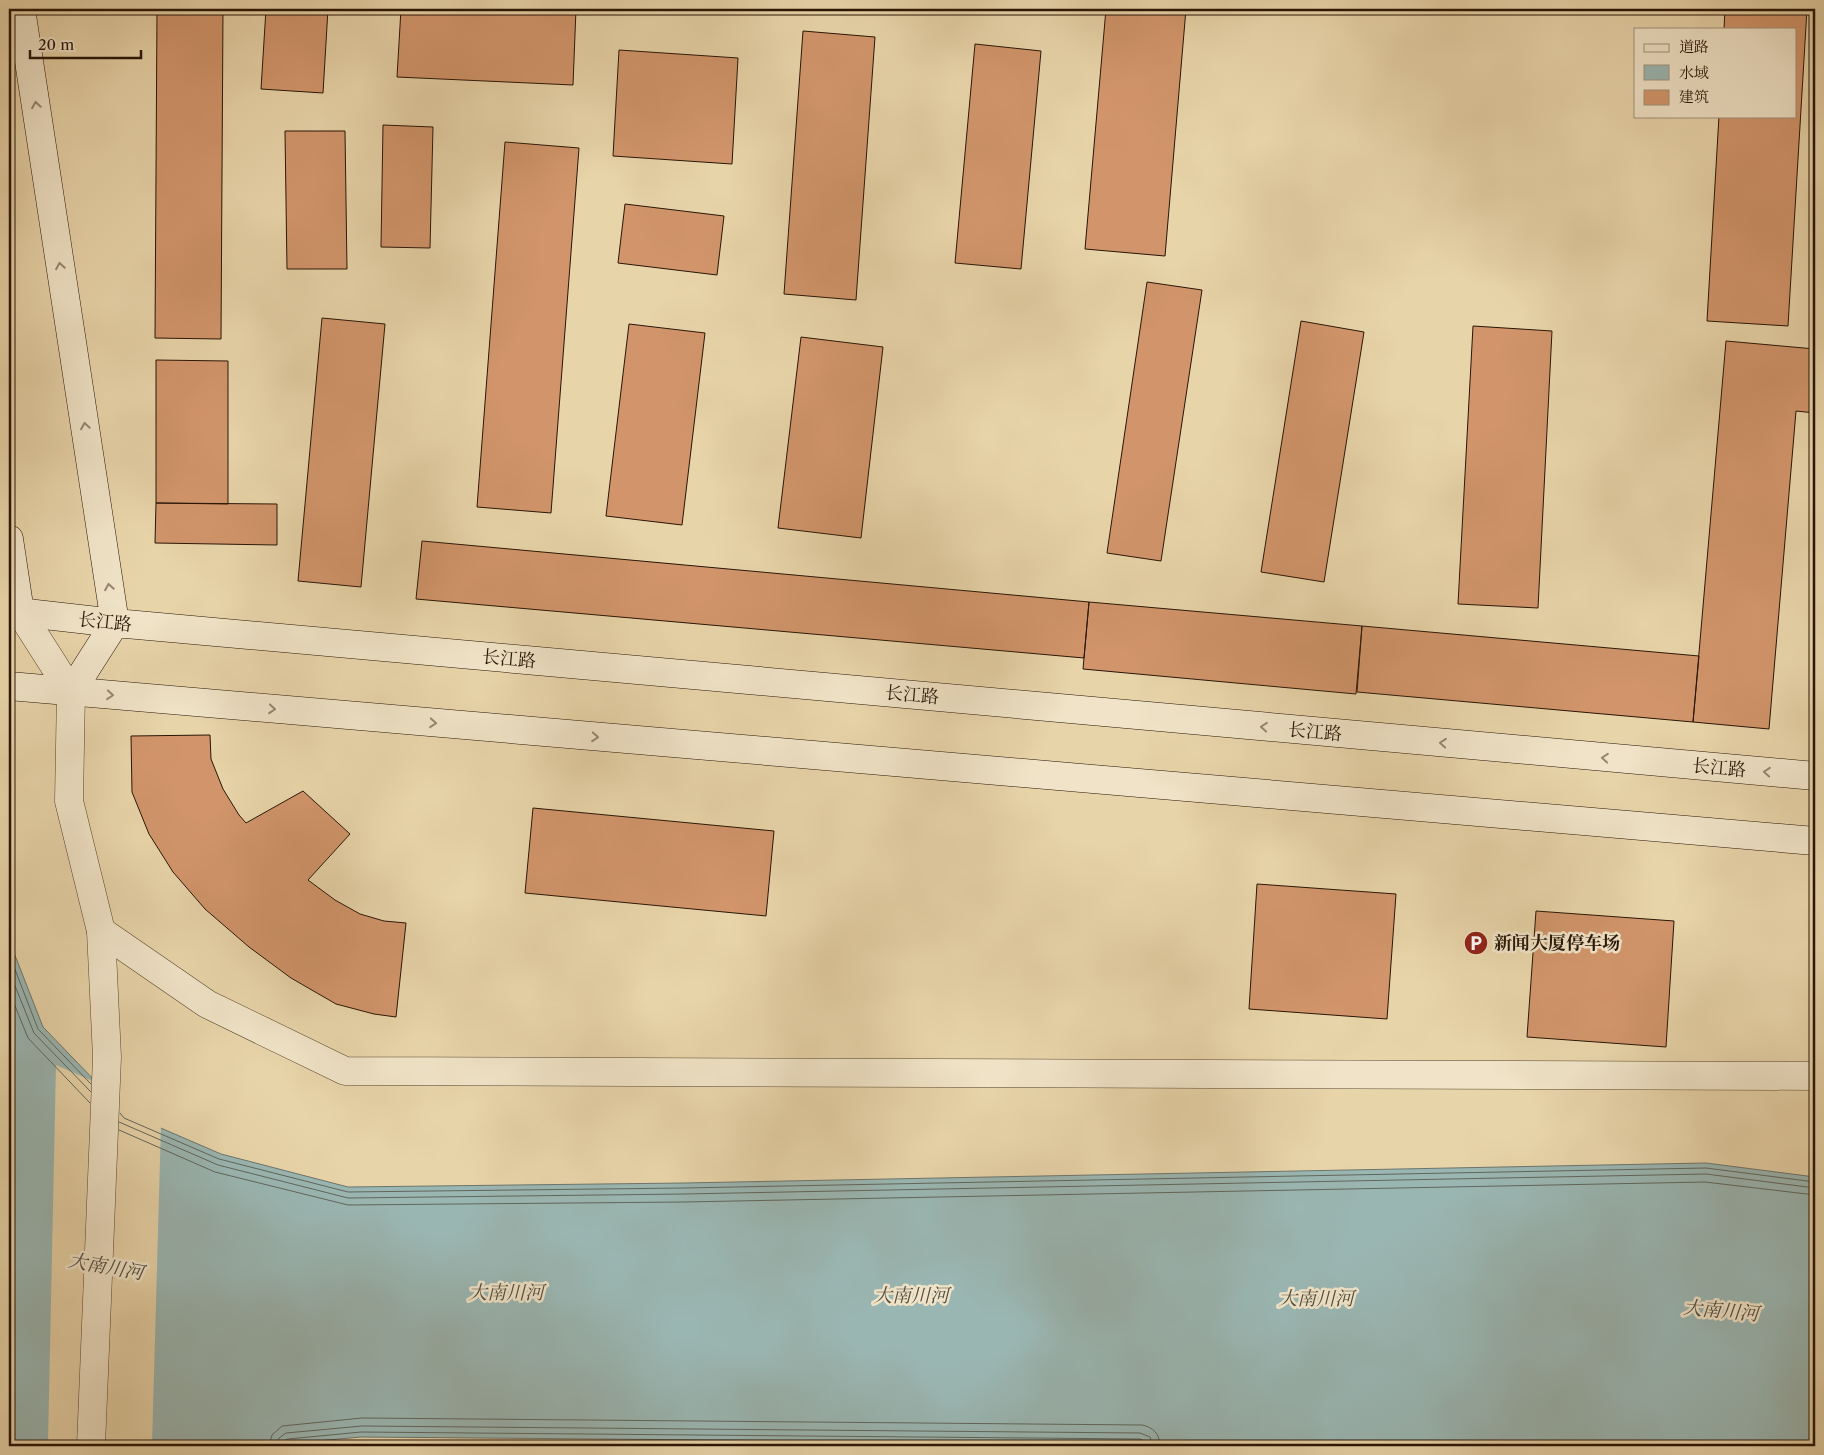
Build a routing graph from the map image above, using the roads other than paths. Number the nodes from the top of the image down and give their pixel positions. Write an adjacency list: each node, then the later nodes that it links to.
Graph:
1 (21, 9): 4 (main road, one-way to 1)
2 (9, 539): 3 (main road)
3 (15, 612): 4 (main road, 长江路); 6 (main road)
4 (115, 623): 6 (main road); 7 (main road, 长江路, one-way to 4)
5 (9, 686): 6 (main road)
6 (70, 692): 8 (main road, one-way to 8); 9 (main road)
7 (1815, 776)
8 (1815, 840)
9 (101, 931): 10 (main road); 11 (main road)
10 (1815, 1076)
11 (91, 1446)

